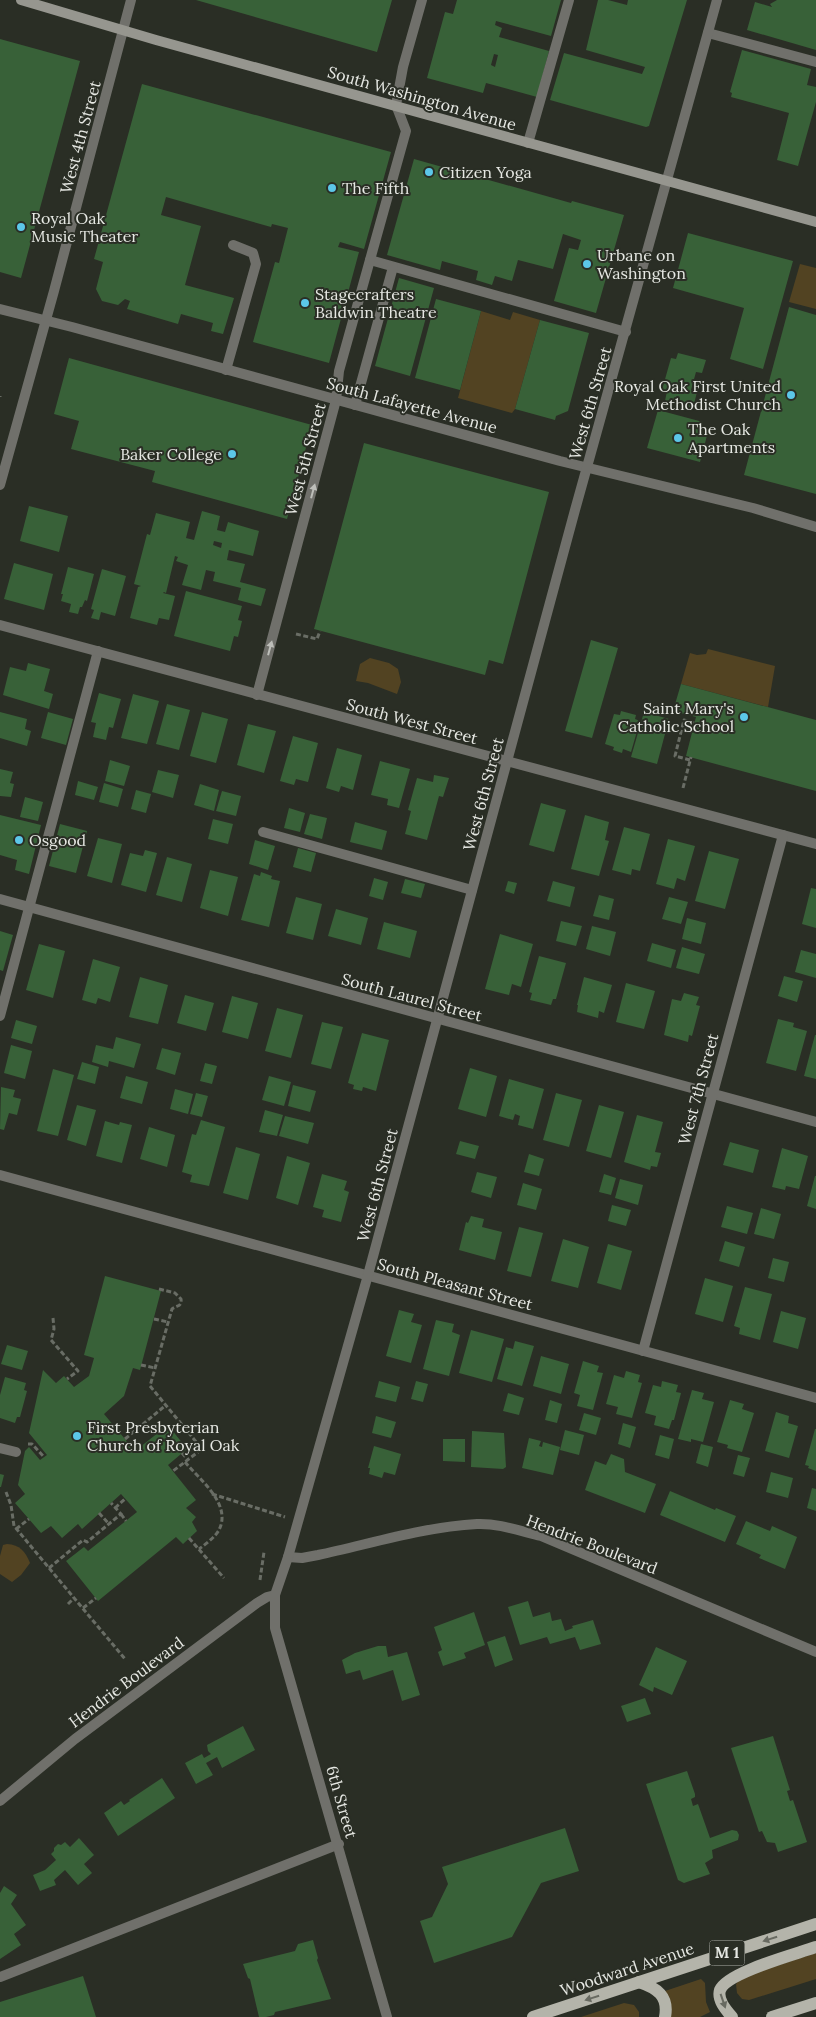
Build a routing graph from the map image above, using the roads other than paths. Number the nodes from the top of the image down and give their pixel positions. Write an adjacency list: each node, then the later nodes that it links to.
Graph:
1 (21, 0): 6 (main road, South Washington Avenue)
2 (131, 0): 6 (street, West 4th Street)
3 (422, 0): 9 (street)
4 (569, 0): 10 (street)
5 (717, 0): 7 (street, West 6th Street)
6 (124, 30): 9 (main road, South Washington Avenue); 17 (street, West 4th Street)
7 (708, 33): 8 (street); 11 (street, West 6th Street)
8 (816, 62)
9 (396, 106): 10 (main road, South Washington Avenue); 14 (street, West 5th Street)
10 (528, 144): 11 (main road, South Washington Avenue)
11 (666, 182): 12 (main road, South Washington Avenue); 18 (street, West 6th Street)
12 (816, 222)
13 (233, 245): 19 (street)
14 (370, 260): 15 (street); 20 (street, West 5th Street)
15 (393, 267): 18 (street); 21 (street)
16 (0, 309): 17 (street, South Lafayette Avenue)
17 (46, 321): 19 (street, South Lafayette Avenue); 23 (street, West 4th Street)
18 (626, 332): 22 (street, West 6th Street)
19 (226, 370): 20 (street, South Lafayette Avenue)
20 (336, 400): 21 (street, South Lafayette Avenue); 27 (street, West 5th Street, one-way to 20)
21 (355, 405): 22 (street, South Lafayette Avenue)
22 (587, 466): 24 (street, South Lafayette Avenue); 28 (street, West 6th Street)
23 (0, 485)
24 (816, 527)
25 (0, 625): 26 (street, South West Street)
26 (98, 651): 27 (street, South West Street); 34 (street)
27 (257, 695): 28 (street, South West Street)
28 (507, 762): 30 (street, South West Street); 32 (street, West 6th Street)
29 (263, 832): 32 (street)
30 (783, 835): 31 (street, South West Street); 37 (street, West 7th Street)
31 (816, 844)
32 (472, 890): 36 (street, West 6th Street)
33 (0, 899): 34 (street, South Laurel Street)
34 (30, 907): 35 (street); 36 (street, South Laurel Street)
35 (0, 1016)
36 (436, 1019): 37 (street, South Laurel Street); 40 (street, West 6th Street)
37 (713, 1095): 38 (street, South Laurel Street); 41 (street, West 7th Street)
38 (816, 1122)
39 (0, 1175): 40 (street, South Pleasant Street)
40 (368, 1275): 41 (street, South Pleasant Street); 45 (street, West 6th Street)
41 (643, 1351): 42 (street, South Pleasant Street)
42 (816, 1398)
43 (0, 1448): 44 (street)
44 (16, 1452)
45 (288, 1557): 46 (street, West 6th Street); 47 (street, Hendrie Boulevard)
46 (275, 1594): 48 (street, Hendrie Boulevard); 49 (street, 6th Street)
47 (816, 1652)
48 (0, 1801)
49 (339, 1844): 52 (street); 55 (street, 6th Street)
50 (816, 1924): 53 (main road, Woodward Avenue / M 1, one-way to 53)
51 (816, 1947): 58 (main road, one-way to 58)
52 (0, 1977)
53 (639, 1982): 56 (main road, Woodward Avenue / M 1, one-way to 56); 57 (main road)
54 (816, 2003): 59 (main road)
55 (387, 2017)
56 (533, 2017)
57 (664, 2017)
58 (732, 2017)
59 (772, 2017)

